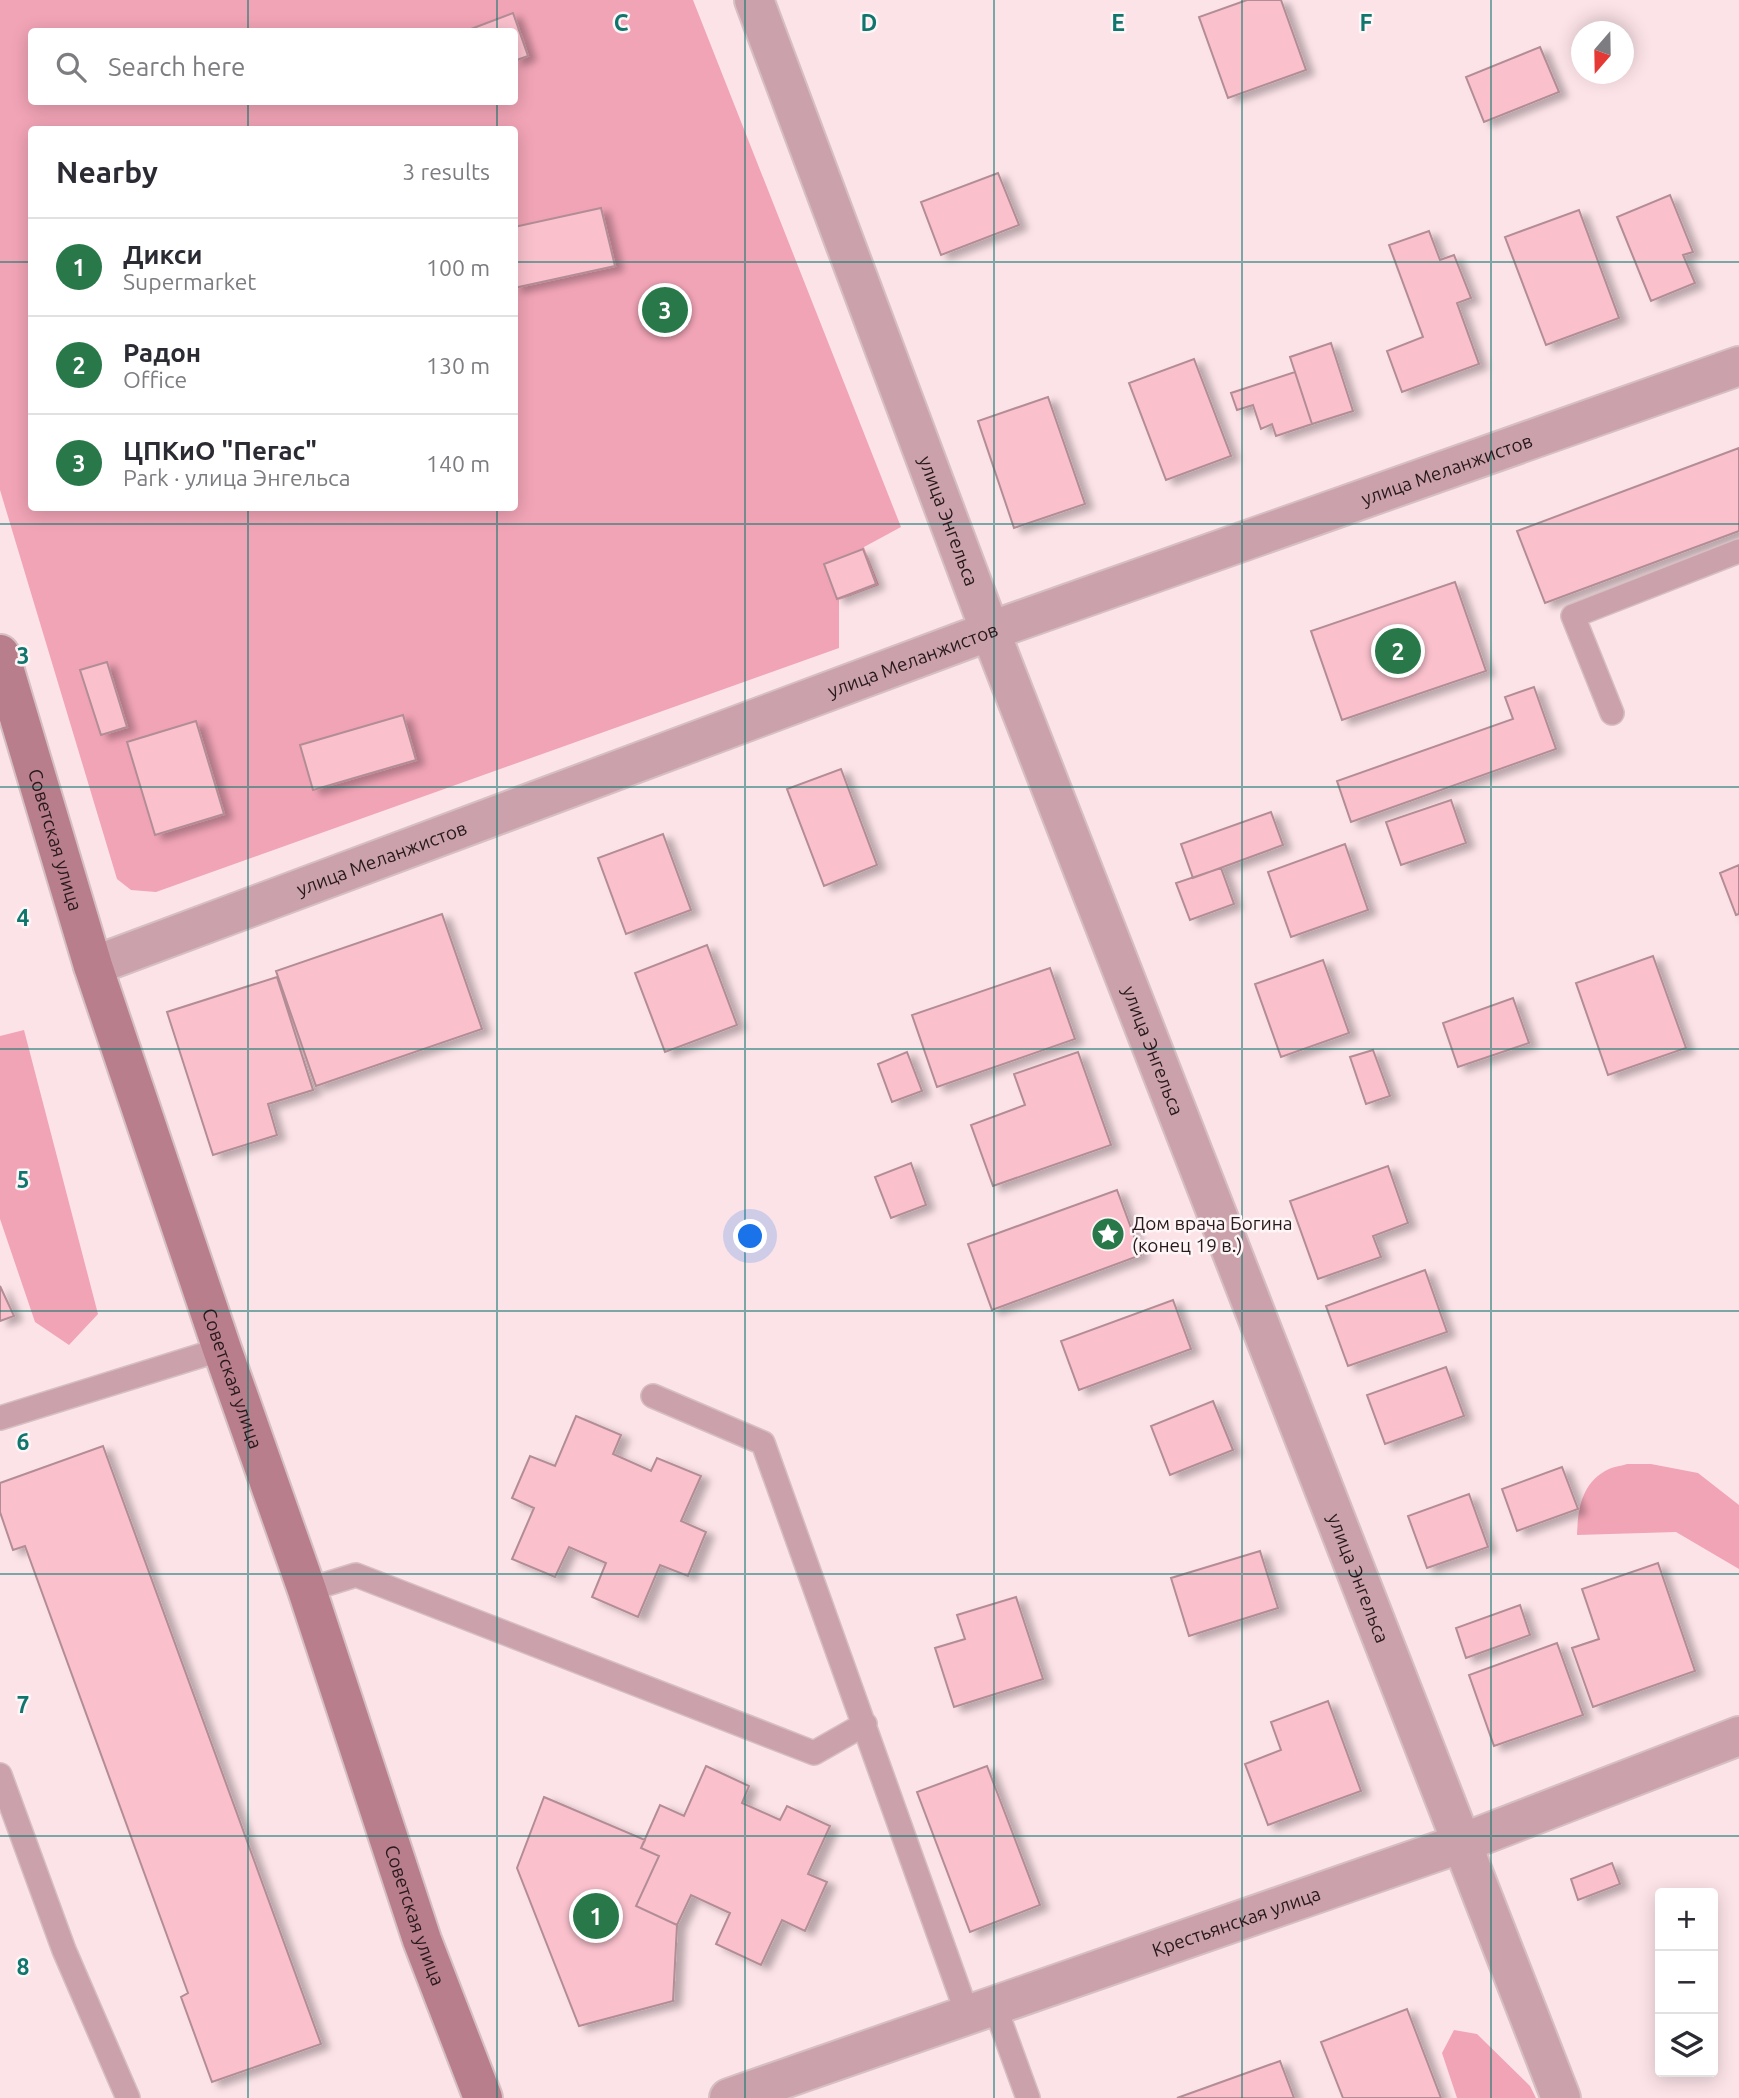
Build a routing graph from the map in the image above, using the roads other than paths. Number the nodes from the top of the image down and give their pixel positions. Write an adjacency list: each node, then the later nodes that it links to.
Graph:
1 (754, 0): 4 (street, улица Энгельса)
2 (1739, 366): 4 (street, улица Меланжистов)
3 (1739, 551): 6 (lane)
4 (990, 631): 7 (street, улица Меланжистов); 15 (street, улица Энгельса)
5 (0, 654): 7 (main road, Советская улица)
6 (1612, 713)
7 (93, 966): 8 (main road, Советская улица)
8 (222, 1349): 10 (lane); 11 (main road, Советская улица)
9 (653, 1396): 12 (lane)
10 (0, 1418)
11 (307, 1590): 12 (lane); 18 (main road, Советская улица)
12 (865, 1724): 16 (lane)
13 (1739, 1736): 15 (street, Крестьянская улица)
14 (0, 1775): 17 (lane)
15 (1462, 1843): 16 (street, Крестьянская улица); 21 (street, улица Энгельса)
16 (981, 2011): 19 (street, Крестьянская улица); 20 (lane)
17 (128, 2098)
18 (483, 2098)
19 (729, 2098)
20 (1028, 2098)
21 (1561, 2098)

